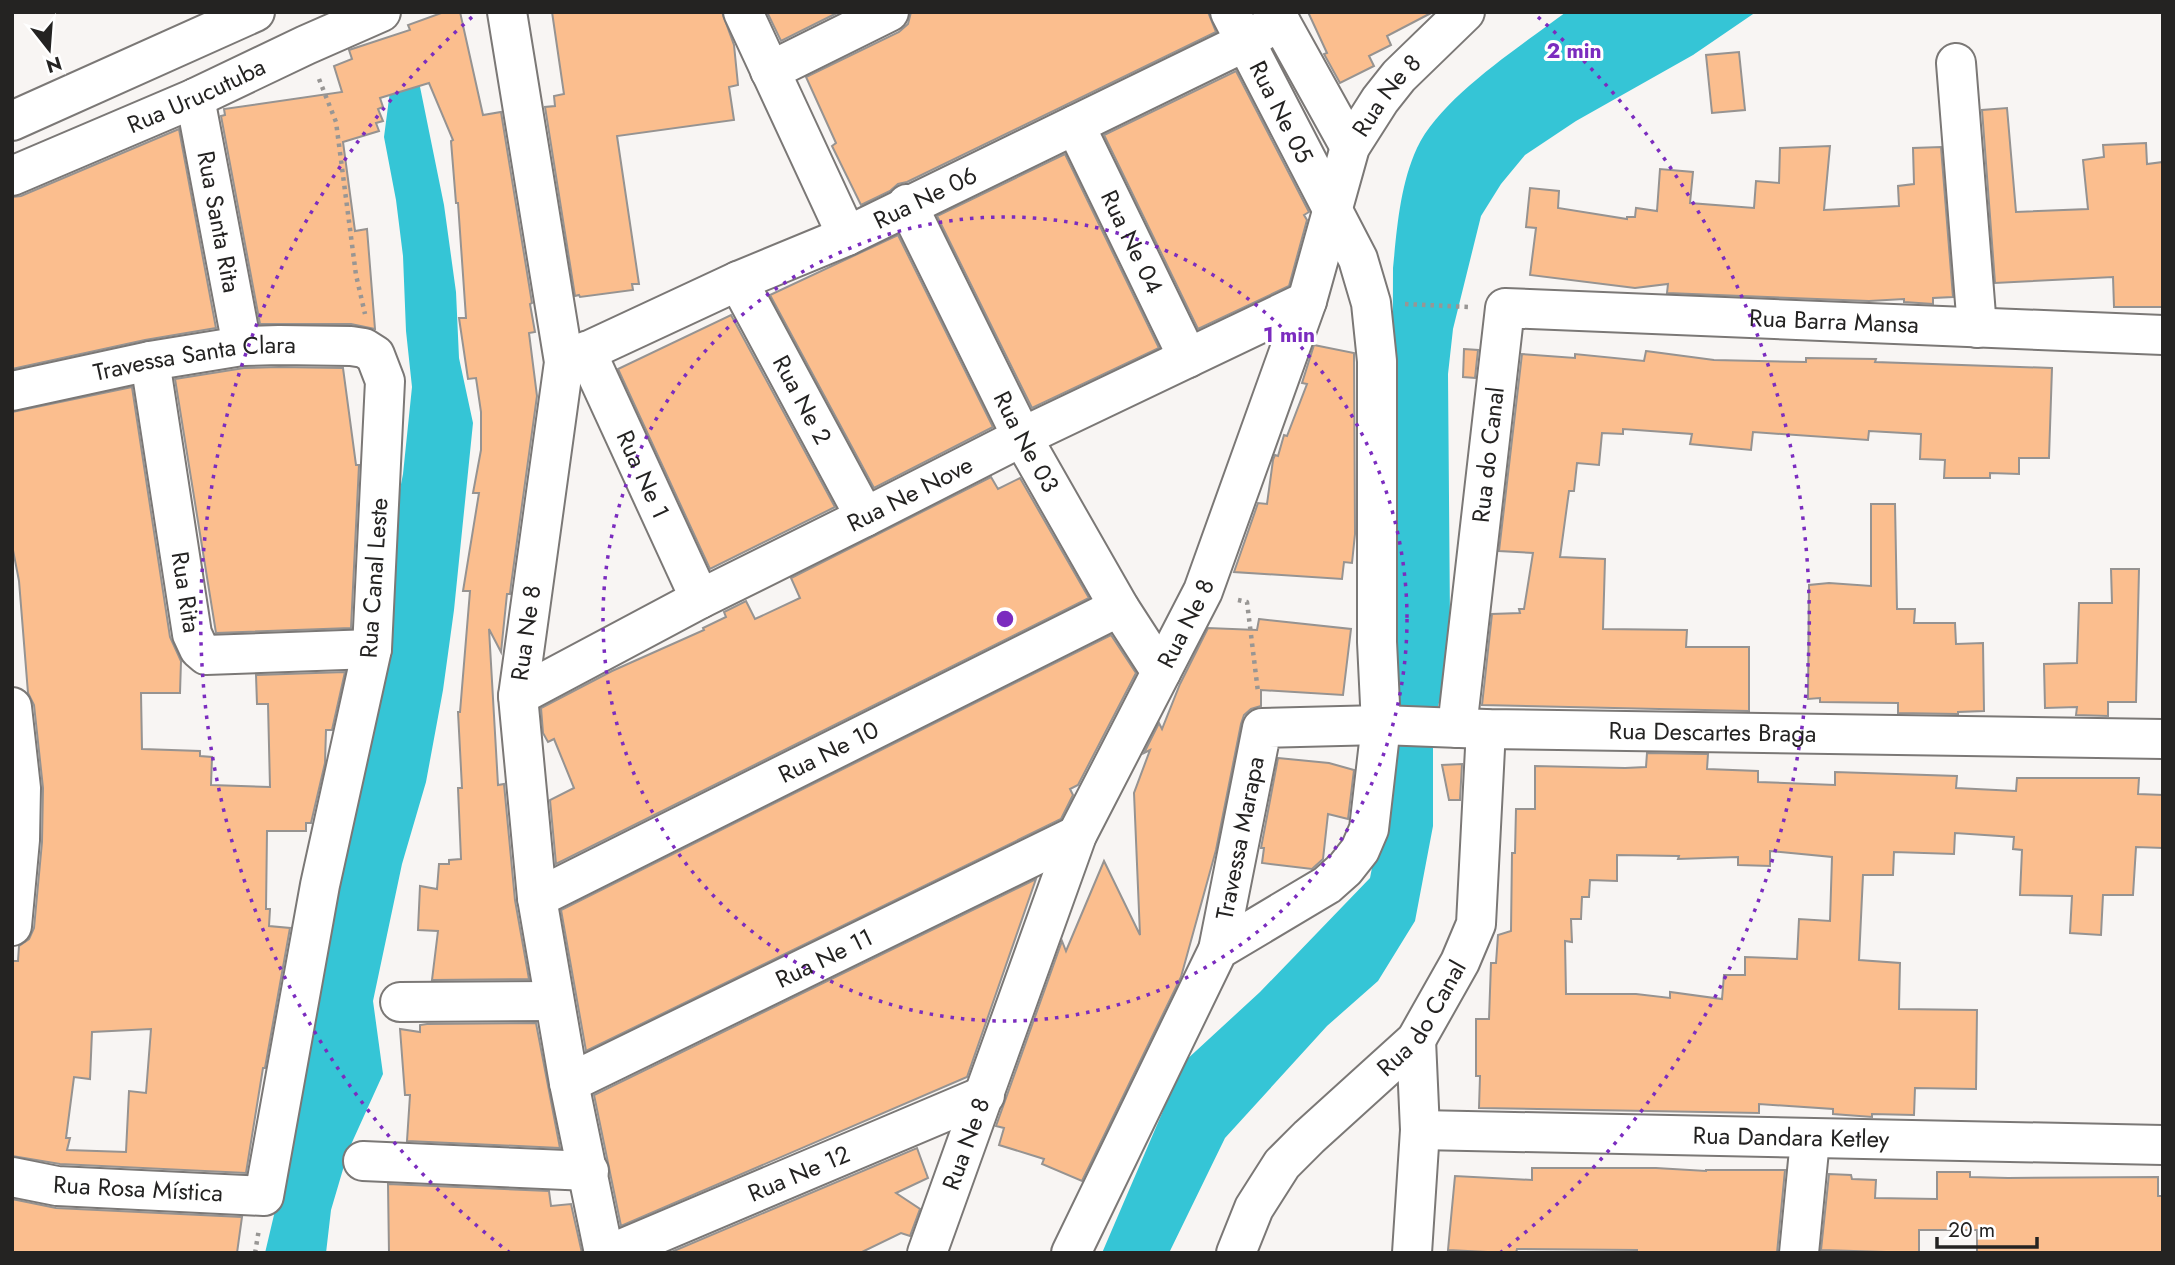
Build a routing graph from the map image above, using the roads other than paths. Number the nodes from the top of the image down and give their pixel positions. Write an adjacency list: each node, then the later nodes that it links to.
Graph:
1 (255, 12): 8 (street)
2 (381, 12): 12 (street, Rua Urucutuba)
3 (507, 12): 27 (street, Rua Ne 8)
4 (743, 12): 11 (street)
5 (889, 12): 11 (street)
6 (1465, 12): 15 (street, Rua Ne 8)
7 (1277, 16): 9 (street, Rua Ne 06); 15 (street, Rua Ne 05)
8 (203, 23): 13 (street)
9 (1238, 27): 14 (street, Rua Ne 06); 18 (street, Rua Ne 05)
10 (1956, 63): 23 (street)
11 (770, 71): 19 (street)
12 (195, 98): 16 (street, Rua Urucutuba); 25 (street, Rua Santa Rita)
13 (12, 121)
14 (1075, 125): 17 (street, Rua Ne 06); 28 (street, Rua Ne 04)
15 (1350, 147): 18 (street, Rua Ne 8)
16 (12, 176)
17 (907, 204): 19 (street, Rua Ne 06); 31 (street, Rua Ne 03)
18 (1332, 213): 21 (street, Rua Ne 8); 39 (street, Rua Ne 05)
19 (847, 236): 20 (street, Rua Ne 06)
20 (738, 281): 27 (street, Rua Ne 06); 32 (street, Rua Ne 2)
21 (1307, 301): 28 (street, Rua Ne Nove); 36 (street, Rua Ne 8)
22 (1493, 307): 23 (street, Rua Barra Mansa); 41 (street, Rua do Canal)
23 (1977, 328): 24 (street, Rua Barra Mansa)
24 (2163, 335)
25 (242, 346): 26 (street, Travessa Santa Clara); 29 (street, Travessa Santa Clara)
26 (375, 355): 35 (street, Rua Canal Leste)
27 (575, 357): 33 (street, Rua Ne 1); 37 (street, Rua Ne 8)
28 (1188, 358): 31 (street, Rua Ne Nove)
29 (150, 361): 30 (street, Travessa Santa Clara); 35 (street, Rua Rita)
30 (12, 391)
31 (1022, 437): 32 (street, Rua Ne Nove); 34 (street, Rua Ne 03)
32 (866, 517): 33 (street, Rua Ne Nove)
33 (700, 599): 37 (street, Rua Ne Nove)
34 (1119, 607): 36 (street, Rua Ne 03); 44 (street, Rua Ne 10)
35 (372, 649): 58 (street, Rua Canal Leste)
36 (1161, 672): 43 (street, Rua Ne 8)
37 (517, 696): 44 (street, Rua Ne 8)
38 (12, 707): 45 (street)
39 (1381, 725): 40 (street, Rua Descartes Braga); 41 (street, Rua Descartes Braga); 46 (street, Rua Ne 05)
40 (1262, 728): 46 (street, Travessa Marapa)
41 (1471, 729): 42 (street, Rua Descartes Braga); 49 (street, Rua do Canal)
42 (2163, 739)
43 (1077, 835): 50 (street, Rua Ne 11); 51 (street, Rua Ne 8)
44 (537, 898): 47 (street, Rua Ne 8)
45 (12, 926)
46 (1218, 950): 62 (street, Travessa Marapa)
47 (554, 1001): 48 (street); 50 (street, Rua Ne 8)
48 (400, 1002)
49 (1416, 1040): 52 (street); 63 (street, Rua do Canal)
50 (569, 1083): 56 (street, Rua Ne 8)
51 (985, 1095): 60 (street, Rua Ne 12); 61 (street, Rua Ne 8)
52 (1420, 1130): 53 (street, Rua Dandara Ketley); 64 (street)
53 (1810, 1140): 54 (street, Rua Dandara Ketley); 65 (street)
54 (2163, 1145)
55 (363, 1161): 56 (street)
56 (589, 1171): 59 (street, Rua Ne 8)
57 (12, 1177): 58 (street, Rua Rosa Mística)
58 (264, 1196)
59 (604, 1253)
60 (612, 1253)
61 (927, 1253)
62 (1071, 1253)
63 (1236, 1253)
64 (1412, 1253)
65 (1798, 1253)

